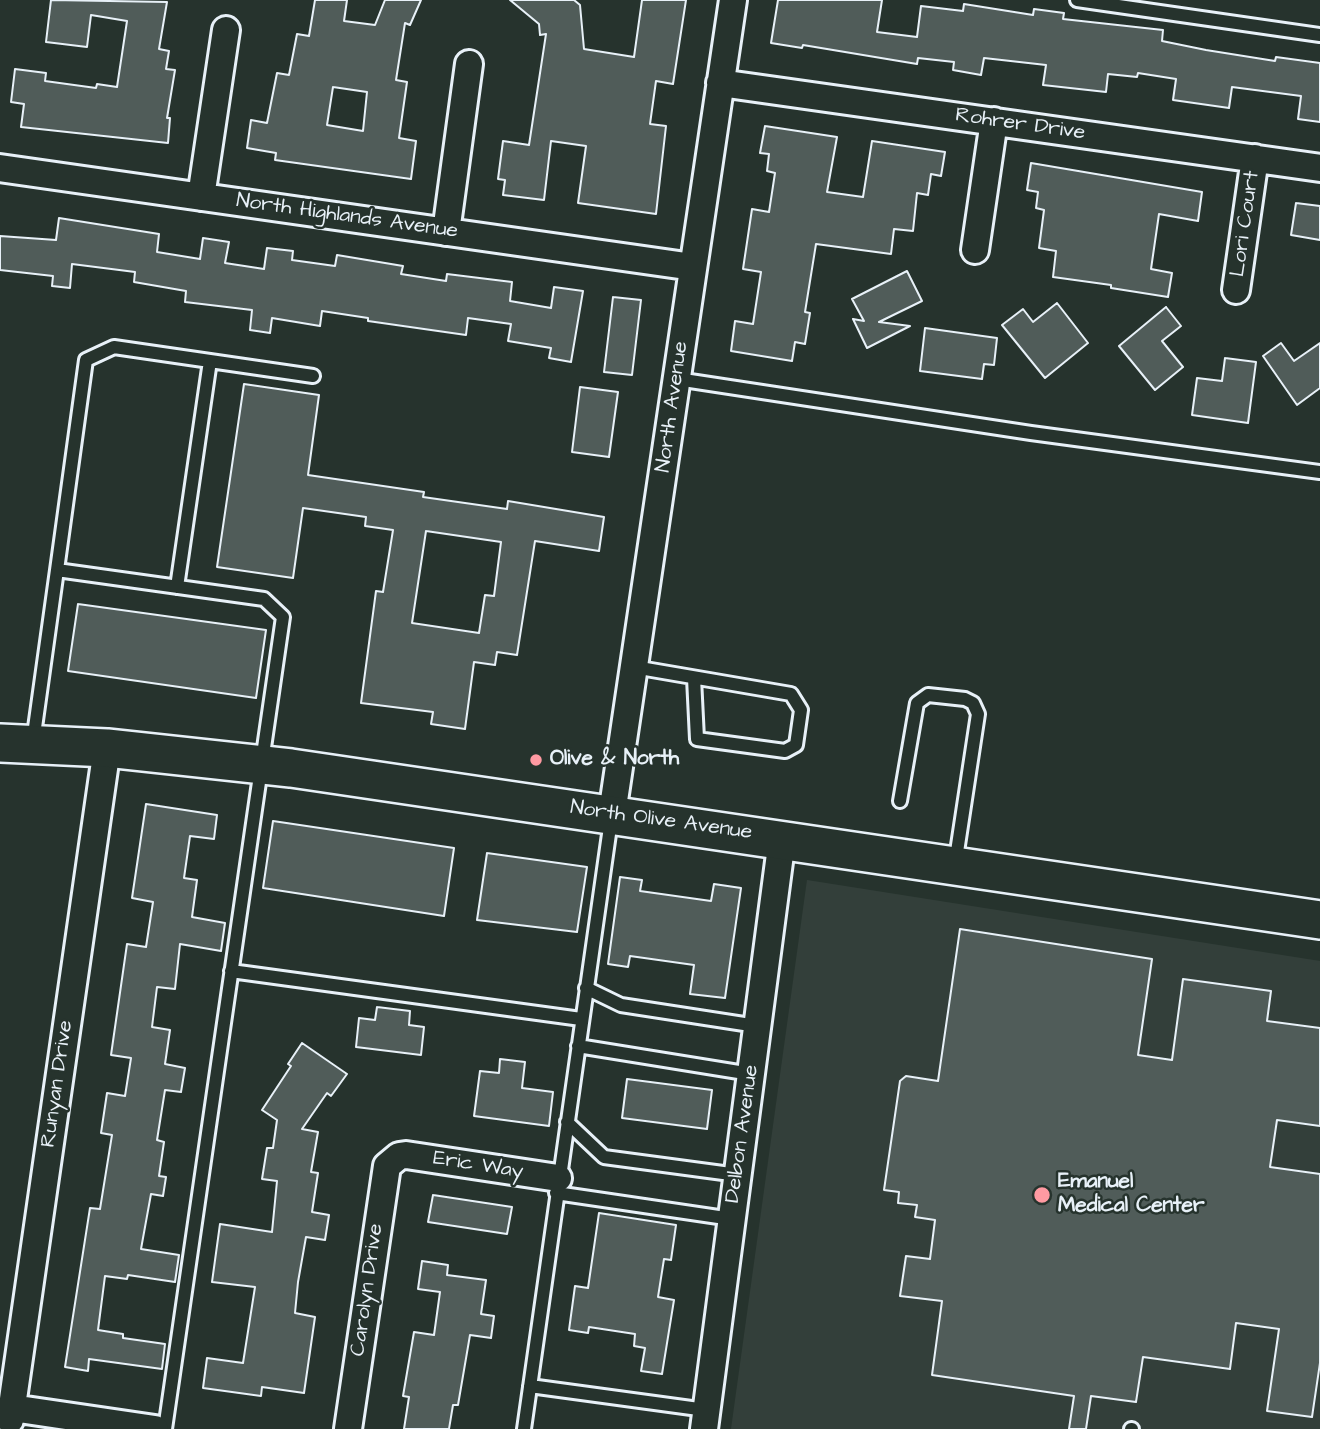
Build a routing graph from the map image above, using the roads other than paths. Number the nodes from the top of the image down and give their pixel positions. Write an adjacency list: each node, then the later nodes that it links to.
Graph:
1 (733, 0): 6 (street, North Avenue)
2 (1077, 0): 4 (lane)
3 (226, 30): 11 (street)
4 (1320, 35)
5 (469, 64): 12 (street)
6 (720, 83): 7 (street, Rohrer Drive); 14 (street, North Avenue)
7 (993, 121): 8 (street, Rohrer Drive); 13 (street)
8 (1255, 159): 10 (street, Rohrer Drive); 15 (street, Lori Court)
9 (0, 168): 11 (street, North Highlands Avenue)
10 (1320, 168)
11 (201, 197): 12 (street, North Highlands Avenue)
12 (446, 232): 14 (street, North Highlands Avenue)
13 (975, 250)
14 (693, 268): 18 (street, North Avenue)
15 (1236, 290)
16 (210, 361): 17 (lane); 20 (lane); 21 (lane)
17 (313, 376)
18 (677, 379): 19 (lane); 22 (street, North Avenue)
19 (1320, 472)
20 (57, 570): 21 (lane); 24 (lane)
21 (177, 587): 26 (lane)
22 (634, 667): 23 (lane); 28 (street, North Avenue)
23 (694, 678): 23 (lane)
24 (16, 745): 25 (street, North Olive Avenue)
25 (107, 748): 26 (street, North Olive Avenue); 44 (street, Runyan Drive)
26 (261, 764): 28 (street, North Olive Avenue); 32 (lane)
27 (900, 801): 30 (lane)
28 (612, 814): 29 (street, North Olive Avenue); 33 (lane)
29 (782, 839): 30 (street, North Olive Avenue); 35 (street, Delbon Avenue)
30 (955, 865): 31 (street, North Olive Avenue)
31 (1320, 920)
32 (231, 971): 34 (lane); 48 (lane)
33 (586, 988): 34 (lane); 35 (lane)
34 (582, 1019): 36 (lane)
35 (757, 1026): 37 (street, Delbon Avenue)
36 (578, 1046): 37 (lane); 38 (lane)
37 (751, 1074): 40 (street, Delbon Avenue)
38 (567, 1122): 40 (lane); 41 (lane)
39 (398, 1156): 41 (street, Eric Way); 49 (street, Carolyn Drive)
40 (738, 1175): 42 (street, Delbon Avenue)
41 (557, 1186): 42 (lane); 43 (lane)
42 (732, 1219): 45 (street, Delbon Avenue)
43 (530, 1386): 45 (lane); 50 (lane)
44 (8, 1414): 46 (street)
45 (705, 1420)
46 (97, 1425): 47 (street)
47 (155, 1429)
48 (165, 1429)
49 (348, 1429)
50 (524, 1429)

